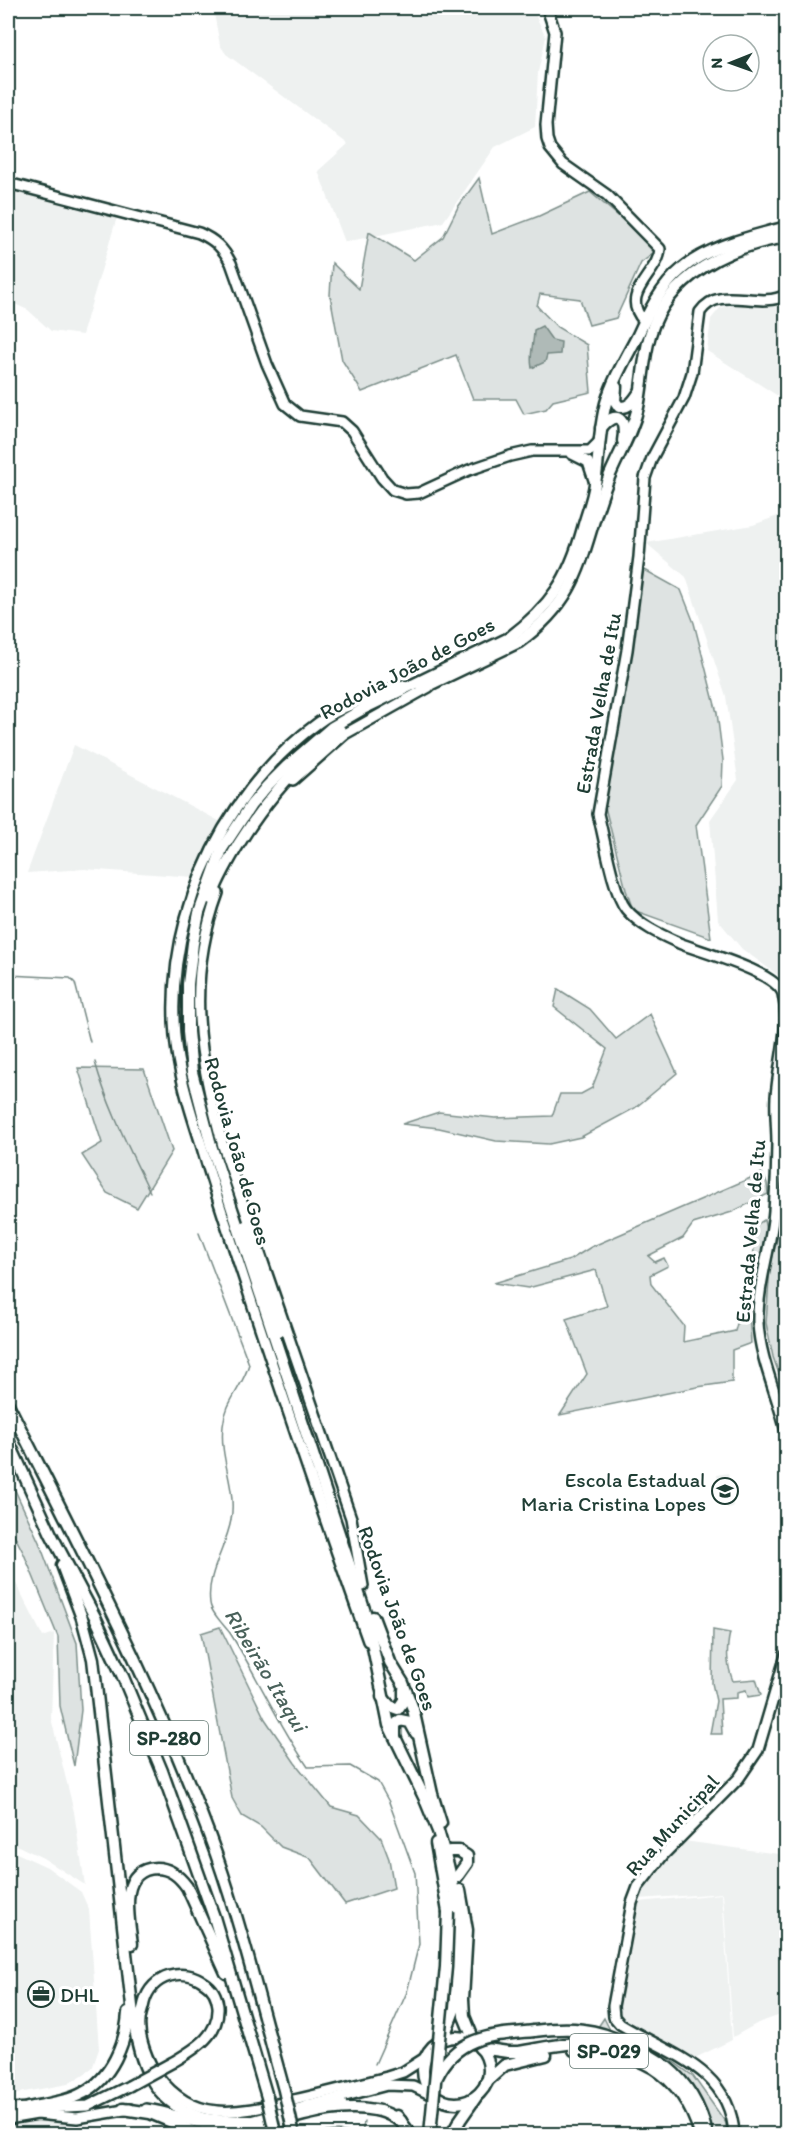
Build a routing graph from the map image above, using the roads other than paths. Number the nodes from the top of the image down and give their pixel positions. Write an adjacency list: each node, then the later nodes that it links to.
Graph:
1 (547, 8): 6 (main road)
2 (8, 183): 12 (main road)
3 (786, 227): 6 (highway, Rodovia João de Goes)
4 (786, 237): 8 (highway, Rodovia João de Goes)
5 (786, 295): 15 (main road, Estrada Velha de Itu)
6 (644, 321): 7 (highway, Rodovia João de Goes)
7 (622, 367): 8 (highway); 9 (highway, Rodovia João de Goes)
8 (641, 389): 11 (highway, Rodovia João de Goes)
9 (601, 428): 10 (highway, Rodovia João de Goes); 11 (highway)
10 (599, 442): 12 (main road); 13 (highway, Rodovia João de Goes)
11 (622, 447): 19 (highway, Rodovia João de Goes)
12 (567, 452): 13 (main road)
13 (595, 485): 20 (highway, Rodovia João de Goes)
14 (8, 1404): 44 (highway, SP-280, bridge)
15 (786, 1432)
16 (8, 1440): 17 (highway, SP-280)
17 (51, 1534): 26 (highway); 27 (highway, SP-280)
18 (786, 1655): 52 (main road, Rua Municipal)
19 (403, 1683): 21 (highway); 22 (highway, Rodovia João de Goes)
20 (382, 1696): 21 (highway); 23 (highway, Rodovia João de Goes)
21 (398, 1708): 22 (highway)
22 (413, 1709): 24 (highway, Rodovia João de Goes)
23 (395, 1739): 24 (highway); 25 (highway, Rodovia João de Goes)
24 (423, 1753): 30 (highway, Rodovia João de Goes)
25 (431, 1816): 29 (highway, Rodovia João de Goes); 33 (highway, bridge)
26 (130, 1989): 38 (highway); 42 (highway)
27 (243, 2012): 28 (highway); 45 (highway, SP-280, bridge)
28 (139, 2022): 32 (main road); 38 (main road, bridge)
29 (443, 2039): 30 (highway); 32 (highway)
30 (477, 2045): 31 (highway, SP-029); 34 (highway)
31 (637, 2050): 33 (highway, bridge); 51 (highway, SP-029)
32 (425, 2058): 36 (highway)
33 (436, 2080): 48 (highway, bridge)
34 (486, 2082): 35 (highway); 50 (highway, SP-029)
35 (478, 2094): 36 (highway); 49 (highway)
36 (440, 2099): 37 (main road)
37 (308, 2106): 42 (main road); 43 (highway)
38 (28, 2108): 39 (main road)
39 (8, 2109)
40 (123, 2109): 41 (main road); 42 (main road); 46 (highway)
41 (8, 2119)
42 (250, 2121)
43 (401, 2121): 46 (highway); 47 (highway)
44 (294, 2132)
45 (275, 2133)
46 (209, 2134)
47 (410, 2134)
48 (430, 2134)
49 (452, 2134)
50 (700, 2134)
51 (707, 2134)
52 (734, 2134)

